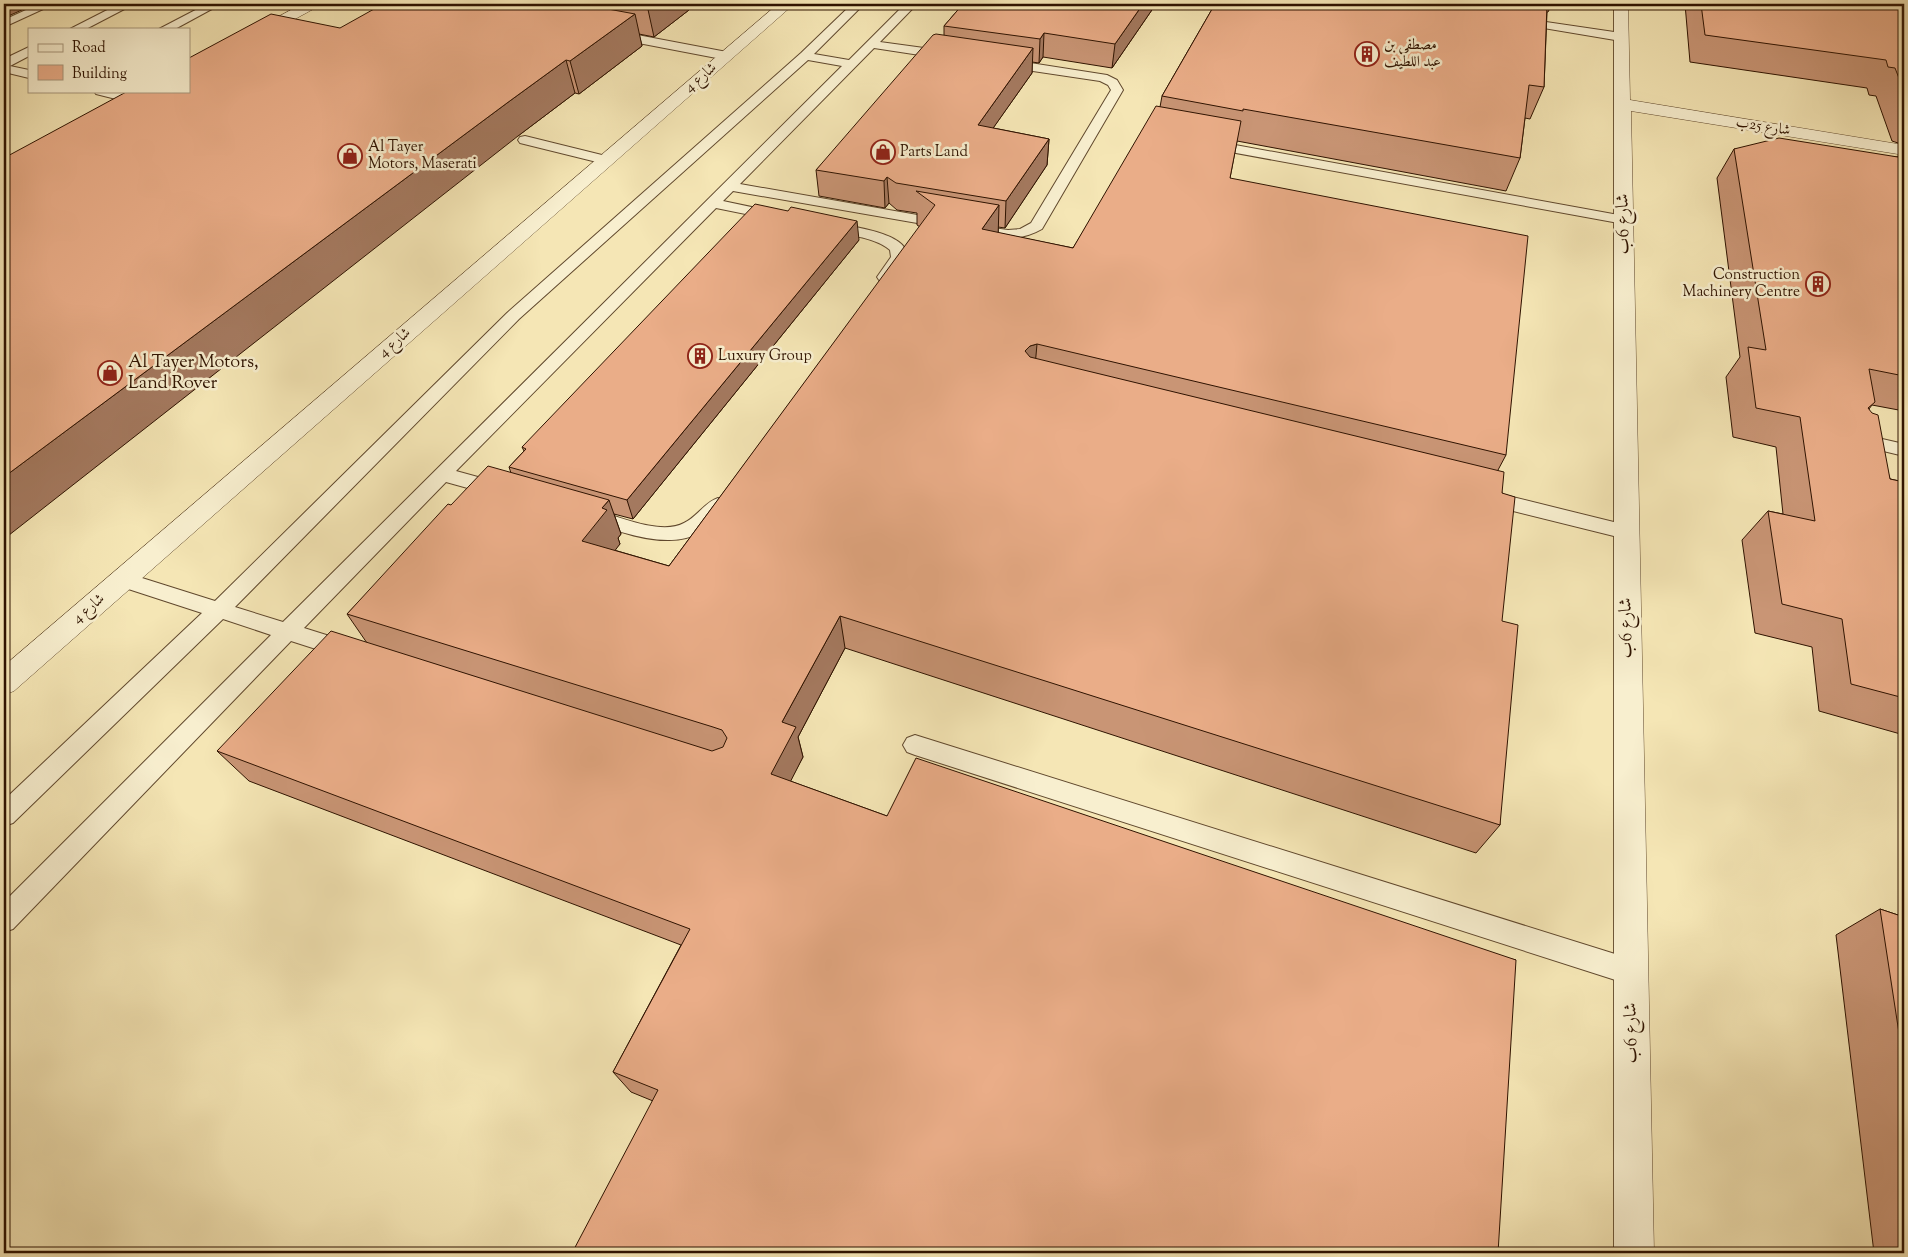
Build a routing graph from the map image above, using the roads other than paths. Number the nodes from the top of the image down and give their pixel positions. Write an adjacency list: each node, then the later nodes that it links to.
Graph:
1 (48, 4): 10 (lane)
2 (128, 4): 11 (lane)
3 (215, 4): 12 (lane)
4 (312, 4): 24 (street)
5 (786, 4): 17 (street, شارع 4)
6 (858, 4): 18 (lane)
7 (911, 4): 15 (lane)
8 (1621, 4): 14 (street, شارع 6ب)
9 (1508, 20): 14 (lane)
10 (4, 24)
11 (78, 28)
12 (167, 28)
13 (602, 32): 17 (lane)
14 (1621, 36): 29 (street, شارع 6ب)
15 (872, 44): 19 (lane); 22 (lane)
16 (28, 52): 21 (lane)
17 (727, 56): 34 (street, شارع 4)
18 (804, 56): 22 (lane); 50 (lane)
19 (959, 57)
20 (988, 61): 35 (lane)
21 (4, 64)
22 (852, 64): 35 (lane)
23 (4, 68): 25 (lane)
24 (190, 70)
25 (28, 74)
26 (104, 92): 28 (lane)
27 (150, 92): 28 (street)
28 (136, 100): 30 (street)
29 (1621, 104): 33 (street, شارع 25ب); 38 (street, شارع 6ب)
30 (111, 114)
31 (525, 140): 34 (lane)
32 (1193, 141): 38 (lane)
33 (1904, 150)
34 (605, 160): 49 (street, شارع 4)
35 (729, 186): 36 (lane)
36 (711, 203): 37 (lane); 43 (lane)
37 (787, 219)
38 (1624, 220): 48 (street, شارع 6ب)
39 (815, 224): 40 (lane)
40 (875, 290)
41 (1853, 438): 42 (lane)
42 (1904, 450)
43 (442, 474): 45 (lane); 51 (lane)
44 (730, 489): 47 (lane)
45 (514, 494)
46 (1475, 495): 48 (lane)
47 (572, 510)
48 (1626, 532): 57 (street, شارع 6ب)
49 (123, 580): 50 (lane); 53 (street, شارع 4)
50 (219, 610): 51 (lane); 55 (lane)
51 (288, 632): 52 (lane); 56 (lane)
52 (365, 656)
53 (4, 683)
54 (915, 745): 57 (lane)
55 (4, 815)
56 (4, 920)
57 (1631, 972): 58 (street, شارع 6ب)
58 (1634, 1253)

